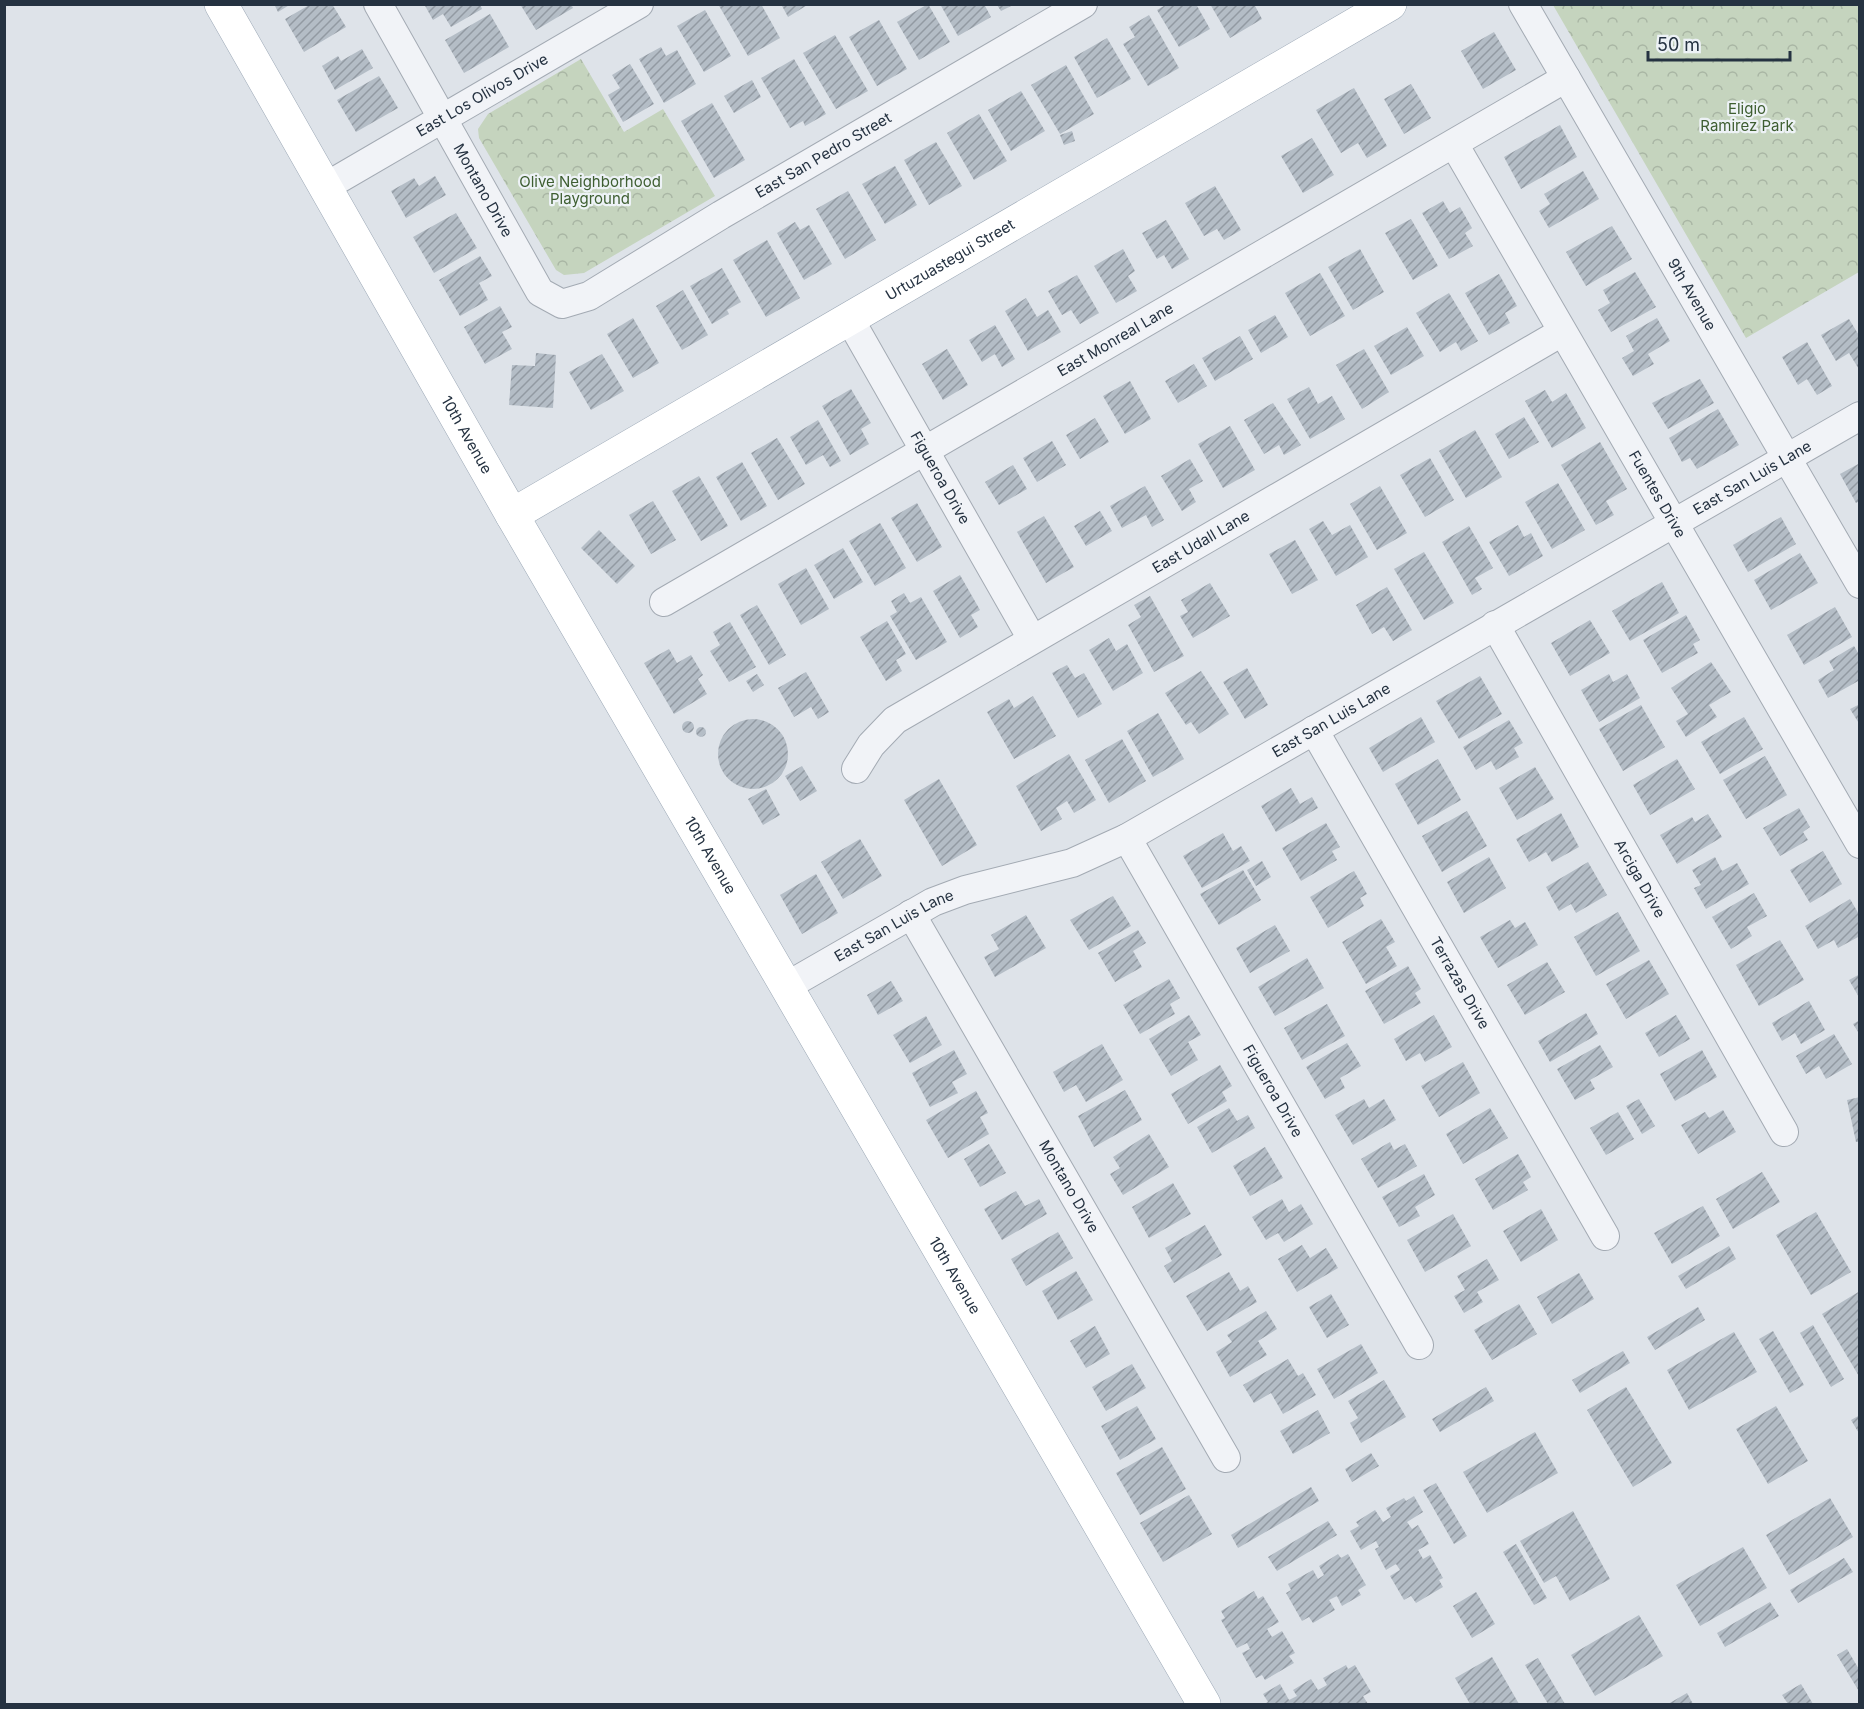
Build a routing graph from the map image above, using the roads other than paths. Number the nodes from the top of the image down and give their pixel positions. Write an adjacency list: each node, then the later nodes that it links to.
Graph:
1 (221, 4): 10 (main road, 10th Avenue)
2 (378, 4): 8 (street, Montano Drive)
3 (1083, 4): 11 (street, East San Pedro Street)
4 (1390, 4): 12 (main road, Urtuzuastegui Street)
5 (1523, 4): 7 (street, 9th Avenue)
6 (632, 6): 8 (street, East Los Olivos Drive)
7 (1566, 78): 9 (street, East Monreal Lane); 16 (street, 9th Avenue)
8 (443, 119): 10 (street, East Los Olivos Drive); 11 (street, Montano Drive)
9 (1454, 144): 13 (street, Fuentes Drive); 15 (street, East Monreal Lane)
10 (325, 187): 17 (main road, 10th Avenue)
11 (562, 304)
12 (849, 318): 15 (street, Figueroa Drive); 17 (main road, Urtuzuastegui Street)
13 (1562, 332): 18 (street, Fuentes Drive); 22 (street, East Udall Lane)
14 (1860, 416): 16 (street, East San Luis Lane)
15 (926, 453): 20 (street, East Monreal Lane); 22 (street, Figueroa Drive)
16 (1786, 458): 18 (street, East San Luis Lane); 19 (street, 9th Avenue)
17 (512, 515): 28 (main road, 10th Avenue)
18 (1674, 522): 21 (street, East San Luis Lane); 26 (street, Fuentes Drive)
19 (1860, 584)
20 (664, 602)
21 (1495, 625): 23 (street, East San Luis Lane); 29 (street, Arciga Drive)
22 (1032, 639): 24 (street, East Udall Lane)
23 (1314, 730): 25 (street, East San Luis Lane); 30 (street, Terrazas Drive)
24 (856, 769)
25 (1127, 838): 27 (street, East San Luis Lane); 31 (street, Figueroa Drive)
26 (1860, 844)
27 (911, 914): 28 (street, East San Luis Lane); 32 (street, Montano Drive)
28 (787, 986): 33 (main road, 10th Avenue)
29 (1784, 1132)
30 (1605, 1236)
31 (1419, 1345)
32 (1226, 1458)
33 (1204, 1704)

